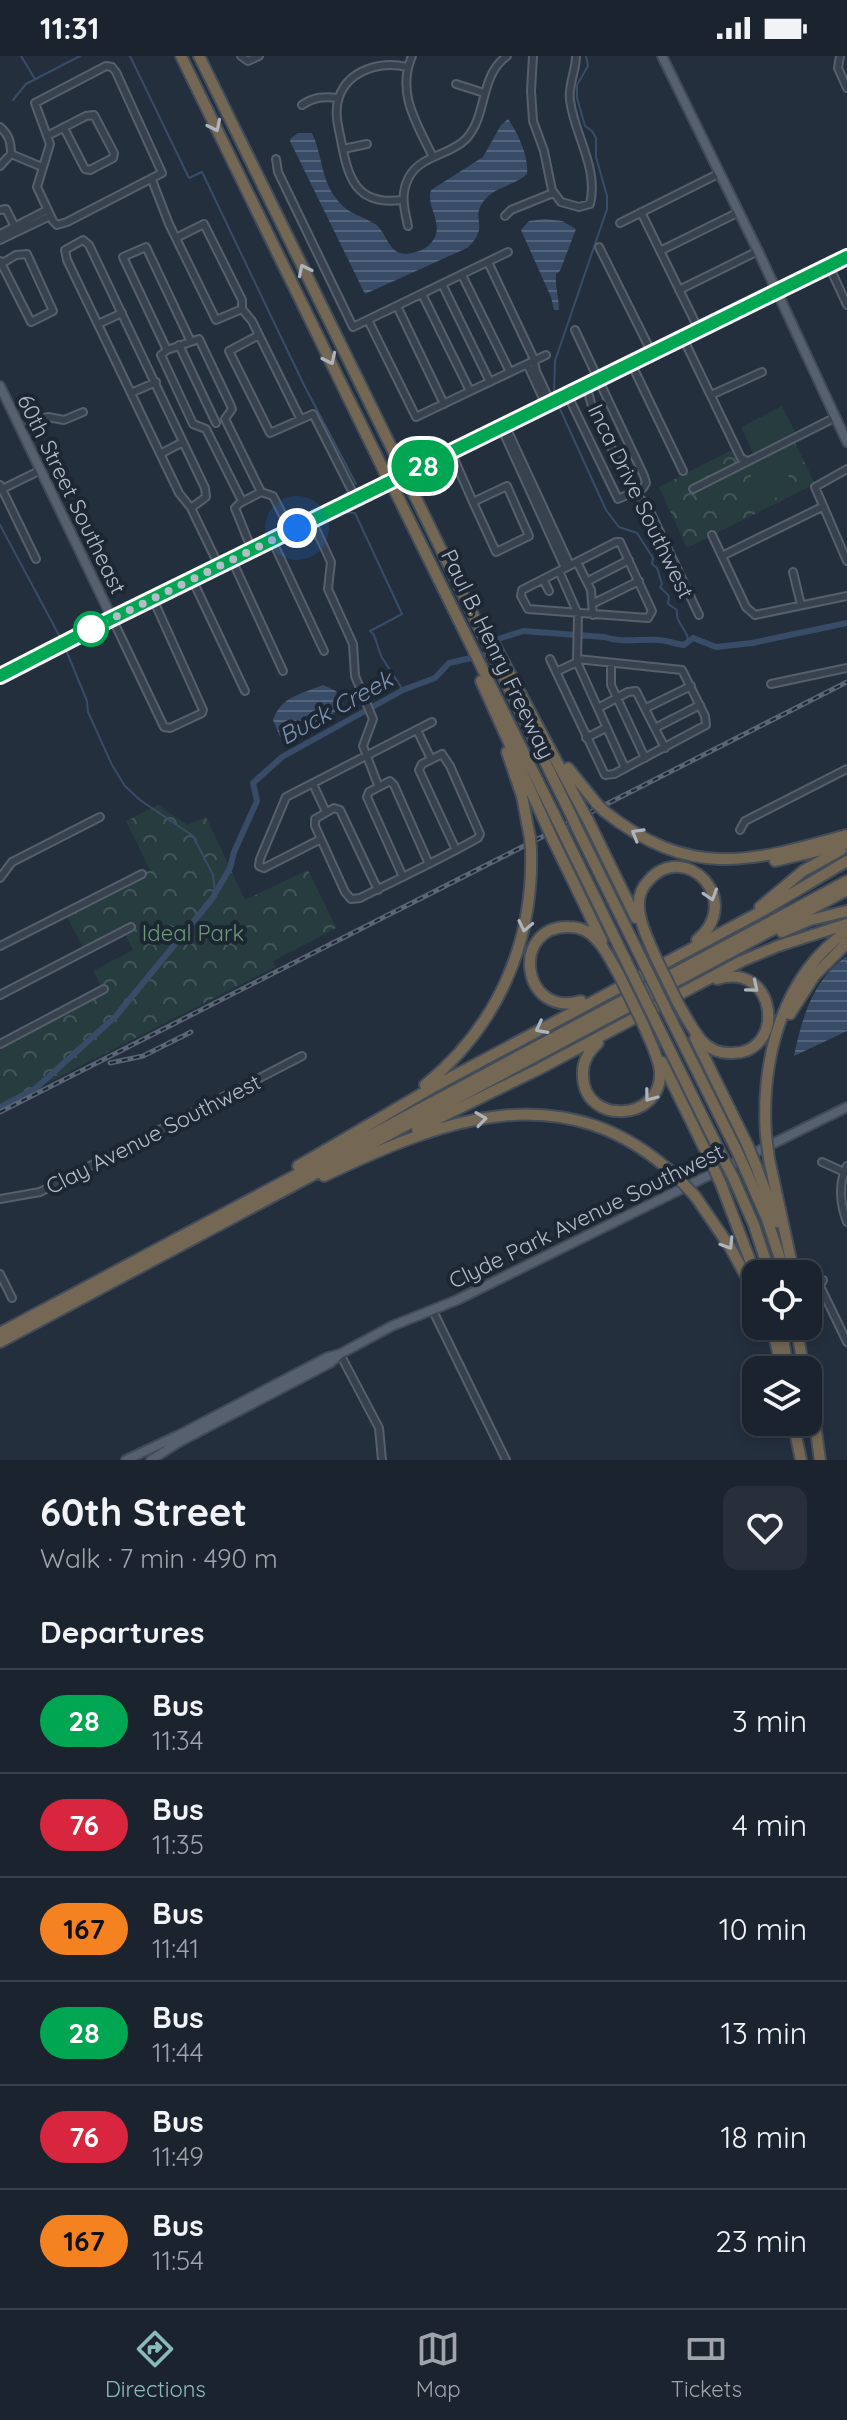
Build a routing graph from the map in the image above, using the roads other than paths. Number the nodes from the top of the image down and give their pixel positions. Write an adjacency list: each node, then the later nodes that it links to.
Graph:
1 (181, 56): 132 (highway, one-way to 132, bridge)
2 (199, 56): 142 (highway, Paul B. Henry Freeway, one-way to 2, bridge)
3 (259, 56): 10 (street)
4 (412, 56): 11 (street)
5 (507, 56): 14 (street)
6 (533, 56): 29 (street)
7 (576, 56): 29 (street)
8 (662, 56): 27 (main road)
9 (840, 56): 13 (street)
10 (243, 58)
11 (407, 67): 15 (street); 23 (street)
12 (456, 84): 14 (street)
13 (847, 88)
14 (484, 93): 23 (street)
15 (338, 98): 16 (street); 21 (street)
16 (302, 105)
17 (0, 127): 22 (street)
18 (64, 128): 18 (street); 19 (street)
19 (49, 135): 26 (street); 28 (street)
20 (367, 144): 21 (street)
21 (343, 149): 30 (street)
22 (11, 154): 25 (street); 26 (street)
23 (433, 157): 30 (street)
24 (276, 159): 59 (street)
25 (0, 166)
26 (42, 167): 34 (street)
27 (720, 173): 32 (street); 33 (main road)
28 (152, 180): 34 (street); 40 (street)
29 (553, 193): 35 (street)
30 (402, 200): 37 (street)
31 (0, 210): 38 (street)
32 (641, 212): 36 (street); 43 (street)
33 (739, 212): 43 (street); 44 (main road)
34 (49, 213): 38 (street)
35 (505, 216)
36 (620, 223)
37 (408, 226)
38 (16, 229): 39 (street); 41 (street)
39 (0, 234)
40 (176, 238): 57 (street); 57 (street)
41 (0, 240)
42 (599, 247): 68 (street)
43 (660, 251): 52 (street)
44 (758, 251): 52 (street); 53 (main road)
45 (508, 252): 48 (street)
46 (847, 257): 49 (main road)
47 (0, 262): 47 (street)
48 (488, 262): 50 (street); 70 (street)
49 (829, 266): 53 (main road); 55 (street)
50 (462, 275): 51 (street); 72 (street)
51 (442, 284): 54 (street); 76 (street)
52 (679, 290): 62 (street)
53 (778, 291): 62 (main road); 86 (main road)
54 (422, 294): 56 (street); 79 (street)
55 (847, 305)
56 (397, 306): 59 (street); 83 (street)
57 (242, 309): 63 (street)
58 (122, 313): 60 (street); 60 (street); 75 (street)
59 (368, 320): 83 (street)
60 (98, 324): 80 (street)
61 (575, 330): 74 (street)
62 (699, 330): 64 (main road)
63 (259, 335): 87 (street); 87 (street)
64 (683, 338): 68 (main road); 82 (street)
65 (190, 340): 66 (street); 67 (street); 88 (street)
66 (179, 345): 67 (street); 89 (street)
67 (167, 350): 91 (street)
68 (652, 353): 71 (main road)
69 (546, 355): 70 (street)
70 (531, 362): 72 (street); 84 (street)
71 (631, 363): 74 (main road); 100 (street)
72 (510, 372): 76 (street)
73 (762, 372): 82 (street)
74 (598, 379): 77 (main road); 104 (street)
75 (156, 382): 80 (street); 93 (street)
76 (490, 382): 79 (street)
77 (586, 385): 81 (main road); 104 (street, Inca Drive Southwest)
78 (0, 386): 92 (main road, 60th Street Southeast)
79 (470, 391): 83 (street)
80 (131, 393): 96 (street)
81 (567, 394): 84 (main road); 104 (street)
82 (711, 395): 97 (street)
83 (444, 404)
84 (548, 404): 90 (main road)
85 (83, 412): 92 (street)
86 (836, 417): 94 (main road); 97 (street)
87 (300, 418): 105 (street)
88 (225, 419): 89 (street); 103 (street)
89 (216, 423): 91 (street)
90 (503, 426): 95 (main road); 121 (street)
91 (206, 429): 106 (street)
92 (22, 431): 99 (main road, 60th Street Southeast)
93 (183, 442): 96 (street); 109 (street)
94 (847, 442)
95 (451, 452): 105 (main road); 107 (street)
96 (160, 454): 109 (street)
97 (748, 461): 102 (street)
98 (847, 469): 108 (street)
99 (41, 470): 101 (street); 136 (main road, 60th Street Southeast)
100 (683, 471)
101 (1, 488): 116 (street)
102 (693, 489)
103 (261, 492): 106 (street); 111 (street)
104 (634, 493): 135 (street, Inca Drive Southwest)
105 (356, 499): 110 (main road)
106 (242, 501): 114 (street)
107 (473, 502): 107 (street)
108 (822, 507): 115 (street); 119 (street)
109 (191, 508): 120 (street)
110 (312, 521): 111 (main road); 161 (street)
111 (291, 531): 113 (main road)
112 (712, 535): 115 (street)
113 (272, 540): 114 (main road); 137 (street)
114 (252, 550): 117 (main road)
115 (722, 556): 131 (street)
116 (36, 559)
117 (232, 560): 120 (main road); 143 (street)
118 (629, 560): 121 (street); 125 (street); 126 (street)
119 (847, 561)
120 (219, 566): 123 (main road)
121 (568, 566): 124 (street); 125 (street); 133 (street)
122 (793, 572): 131 (street)
123 (192, 579): 129 (main road); 150 (street)
124 (543, 579): 127 (street); 133 (street)
125 (588, 581): 130 (street)
126 (639, 581): 130 (street); 134 (street)
127 (549, 591)
128 (847, 596): 131 (street)
129 (153, 599): 136 (main road); 136 (street)
130 (594, 603): 134 (street)
131 (801, 605)
132 (453, 613): 147 (highway, Paul B. Henry Freeway); 147 (highway)
133 (578, 614): 134 (street); 139 (street)
134 (593, 615)
135 (699, 615)
136 (112, 618): 145 (main road)
137 (324, 651)
138 (550, 659): 144 (street)
139 (577, 661): 140 (street); 144 (street); 153 (street)
140 (611, 663): 149 (street); 151 (street)
141 (847, 668): 148 (street)
142 (504, 669): 146 (highway); 207 (highway, Paul B. Henry Freeway, bridge)
143 (283, 671)
144 (556, 672): 159 (street)
145 (0, 676)
146 (514, 678): 175 (highway, one-way to 146); 193 (highway)
147 (482, 680): 171 (highway, Paul B. Henry Freeway); 205 (highway, one-way to 205)
148 (771, 684)
149 (691, 686): 152 (street); 154 (street)
150 (245, 691)
151 (617, 697): 153 (street); 154 (street); 162 (street)
152 (700, 705): 157 (street); 160 (street)
153 (598, 708): 156 (street)
154 (646, 708): 157 (street)
155 (432, 722): 158 (street)
156 (606, 728): 159 (street); 164 (street)
157 (655, 728): 160 (street)
158 (417, 730): 161 (street); 163 (street)
159 (586, 738): 164 (street)
160 (665, 748): 162 (street)
161 (365, 757): 166 (street); 167 (street)
162 (645, 758): 164 (street)
163 (431, 759): 176 (street); 176 (street)
164 (625, 768)
165 (847, 769): 170 (street)
166 (313, 784): 168 (street); 173 (street)
167 (378, 785): 178 (street); 181 (street)
168 (326, 812): 173 (street); 184 (street)
169 (100, 817): 182 (street)
170 (740, 830)
171 (555, 831): 194 (highway); 214 (highway, Paul B. Henry Freeway, bridge)
172 (847, 835): 175 (highway)
173 (321, 839): 184 (street)
174 (847, 846): 175 (highway); 189 (highway)
175 (666, 848)
176 (456, 850): 178 (street)
177 (847, 861): 189 (highway)
178 (429, 864): 181 (street)
179 (847, 867): 196 (highway)
180 (142, 874): 192 (street)
181 (403, 877): 184 (street)
182 (0, 878)
183 (847, 881): 196 (highway)
184 (378, 890)
185 (847, 890): 195 (highway)
186 (844, 911): 195 (highway)
187 (847, 924): 199 (highway)
188 (131, 927): 198 (street)
189 (726, 929): 193 (highway)
190 (847, 931): 203 (highway)
191 (847, 943): 203 (highway)
192 (0, 946)
193 (660, 959): 193 (highway, one-way to 193); 194 (highway); 199 (highway, bridge)
194 (618, 981): 194 (highway); 200 (highway, bridge); 205 (highway, one-way to 205)
195 (675, 982): 218 (highway)
196 (649, 987): 212 (highway)
197 (104, 989): 201 (street)
198 (0, 995)
199 (681, 999): 199 (highway, one-way to 199); 200 (highway); 207 (highway, bridge)
200 (637, 1023): 200 (highway, one-way to 200); 209 (highway); 213 (highway, bridge)
201 (0, 1044)
202 (302, 1056): 210 (street, Clay Avenue Southwest)
203 (767, 1088): 217 (highway, bridge)
204 (847, 1107): 224 (main road, Clyde Park Avenue Southwest)
205 (362, 1128): 212 (highway)
206 (822, 1162): 208 (street)
207 (751, 1168): 215 (highway, Paul B. Henry Freeway); 216 (highway)
208 (845, 1169): 211 (street)
209 (329, 1174): 218 (highway); 219 (highway, one-way to 219, bridge)
210 (0, 1199)
211 (847, 1222)
212 (180, 1237): 221 (highway)
213 (750, 1260)
214 (765, 1260)
215 (780, 1260)
216 (788, 1260)
217 (789, 1260)
218 (147, 1264): 228 (highway)
219 (742, 1270)
220 (0, 1274): 223 (street)
221 (108, 1275): 225 (highway); 226 (highway)
222 (823, 1280): 227 (street)
223 (12, 1298)
224 (433, 1311): 229 (main road, Clyde Park Avenue Southwest); 239 (street)
225 (0, 1325)
226 (0, 1333)
227 (847, 1342)
228 (0, 1344)
229 (340, 1354): 230 (main road, Clyde Park Avenue Southwest); 231 (main road, Clyde Park Avenue Southwest); 238 (street)
230 (196, 1426): 231 (main road); 235 (main road, Clyde Park Avenue Southwest)
231 (192, 1435): 237 (main road, Clyde Park Avenue Southwest)
232 (798, 1436): 240 (highway)
233 (816, 1436): 241 (highway)
234 (816, 1436): 241 (highway)
235 (146, 1449): 236 (main road, Clyde Park Avenue Southwest); 237 (main road)
236 (126, 1460)
237 (149, 1460)
238 (382, 1460)
239 (506, 1460)
240 (802, 1460)
241 (820, 1460)

